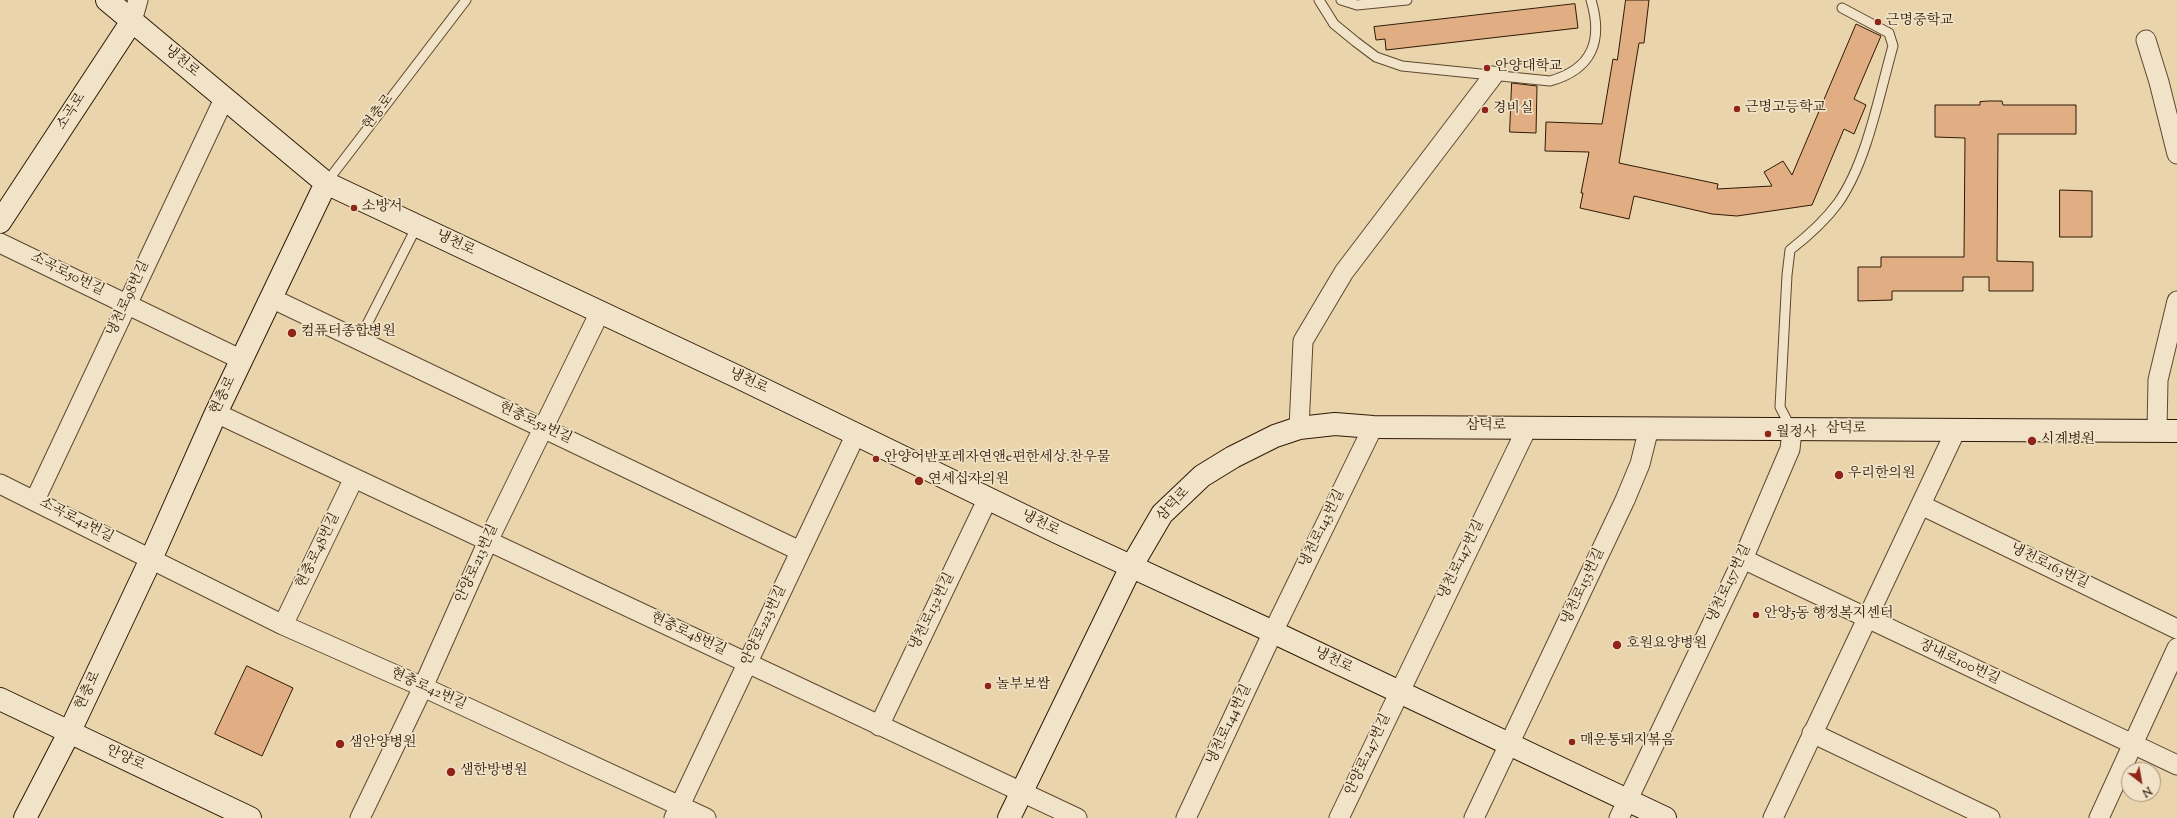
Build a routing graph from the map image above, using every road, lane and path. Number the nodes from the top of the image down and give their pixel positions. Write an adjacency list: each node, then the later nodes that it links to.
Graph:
1 (107, 0): 9 (street, 냉천로)
2 (138, 0): 9 (street, 소곡로)
3 (466, 0): 14 (lane, 현충로)
4 (1319, 0): 11 (lane)
5 (1341, 0): 6 (lane)
6 (1407, 0)
7 (1591, 0): 11 (lane)
8 (1842, 8): 30 (lane)
9 (132, 21): 12 (street, 냉천로); 15 (street, 소곡로)
10 (2146, 40): 13 (street)
11 (1493, 76): 27 (street)
12 (224, 99): 14 (street, 냉천로); 20 (street, 냉천로98번길)
13 (2177, 154)
14 (326, 183): 16 (street, 냉천로); 18 (street, 현충로)
15 (0, 222)
16 (416, 226): 21 (street, 냉천로); 22 (lane)
17 (0, 243): 20 (street, 소곡로50번길)
18 (271, 298): 22 (street, 현충로52번길); 23 (street, 현충로)
19 (2177, 302): 32 (street)
20 (126, 304): 23 (street, 소곡로50번길); 37 (street, 냉천로98번길)
21 (600, 312): 25 (street, 안양로213번길); 33 (street, 냉천로)
22 (359, 340): 25 (street, 현충로52번길)
23 (242, 360): 24 (street, 현충로)
24 (216, 413): 34 (street, 현충로48번길); 42 (street, 현충로)
25 (543, 427): 39 (street, 안양로213번길); 40 (street, 현충로52번길)
26 (1373, 427): 27 (street, 삼덕로); 28 (street, 삼덕로); 47 (street, 냉천로143번길)
27 (1299, 428): 43 (street, 삼덕로)
28 (1527, 428): 29 (street, 삼덕로); 51 (street, 냉천로147번길)
29 (1649, 428): 30 (street, 삼덕로); 56 (street, 냉천로153번길)
30 (1792, 430): 31 (street, 삼덕로); 41 (street, 냉천로157번길)
31 (1956, 430): 32 (street, 삼덕로); 38 (street)
32 (2167, 431)
33 (856, 434): 36 (street, 냉천로); 40 (street, 안양로223번길)
34 (354, 478): 39 (street, 현충로48번길); 45 (street, 현충로48번길)
35 (0, 484): 37 (street, 소곡로42번길)
36 (988, 498): 43 (street, 냉천로); 53 (street, 냉천로132번길)
37 (35, 500): 42 (street, 소곡로42번길)
38 (1921, 506): 44 (street); 46 (street, 냉천로163번길)
39 (488, 541): 49 (street, 현충로48번길); 50 (street, 안양로213번길)
40 (800, 551): 49 (street, 안양로223번길)
41 (1743, 558): 44 (street, 장내로100번길); 60 (street, 냉천로157번길)
42 (151, 559): 45 (street, 현충로42번길); 54 (street, 현충로)
43 (1131, 567): 47 (street, 냉천로); 59 (street, 삼덕로)
44 (1866, 619): 55 (street); 57 (street, 장내로100번길)
45 (283, 625): 50 (street, 현충로42번길)
46 (2177, 629)
47 (1273, 632): 51 (street, 냉천로); 68 (street, 냉천로144번길)
48 (2177, 648): 57 (street)
49 (748, 664): 53 (street, 현충로48번길); 61 (street, 안양로223번길)
50 (424, 687): 61 (street, 현충로42번길); 64 (street, 안양로213번길)
51 (1398, 692): 56 (street, 냉천로); 69 (street, 안양로247번길)
52 (0, 699): 54 (street, 안양로)
53 (879, 726): 59 (street, 현충로48번길)
54 (69, 732): 62 (street, 현충로); 63 (street, 안양로)
55 (1812, 733): 72 (street); 73 (street)
56 (1509, 743): 60 (street, 냉천로); 70 (street, 냉천로153번길)
57 (2133, 744): 58 (street, 장내로100번길); 74 (street)
58 (2177, 765)
59 (1022, 791): 66 (street, 삼덕로); 67 (street, 현충로48번길)
60 (1623, 809): 71 (street, 냉천로)
61 (677, 812): 65 (street, 현충로42번길)
62 (25, 818)
63 (250, 818)
64 (360, 818)
65 (706, 818)
66 (1010, 818)
67 (1077, 818)
68 (1186, 818)
69 (1339, 818)
70 (1474, 818)
71 (1665, 818)
72 (1773, 818)
73 (1990, 818)
74 (2099, 818)

